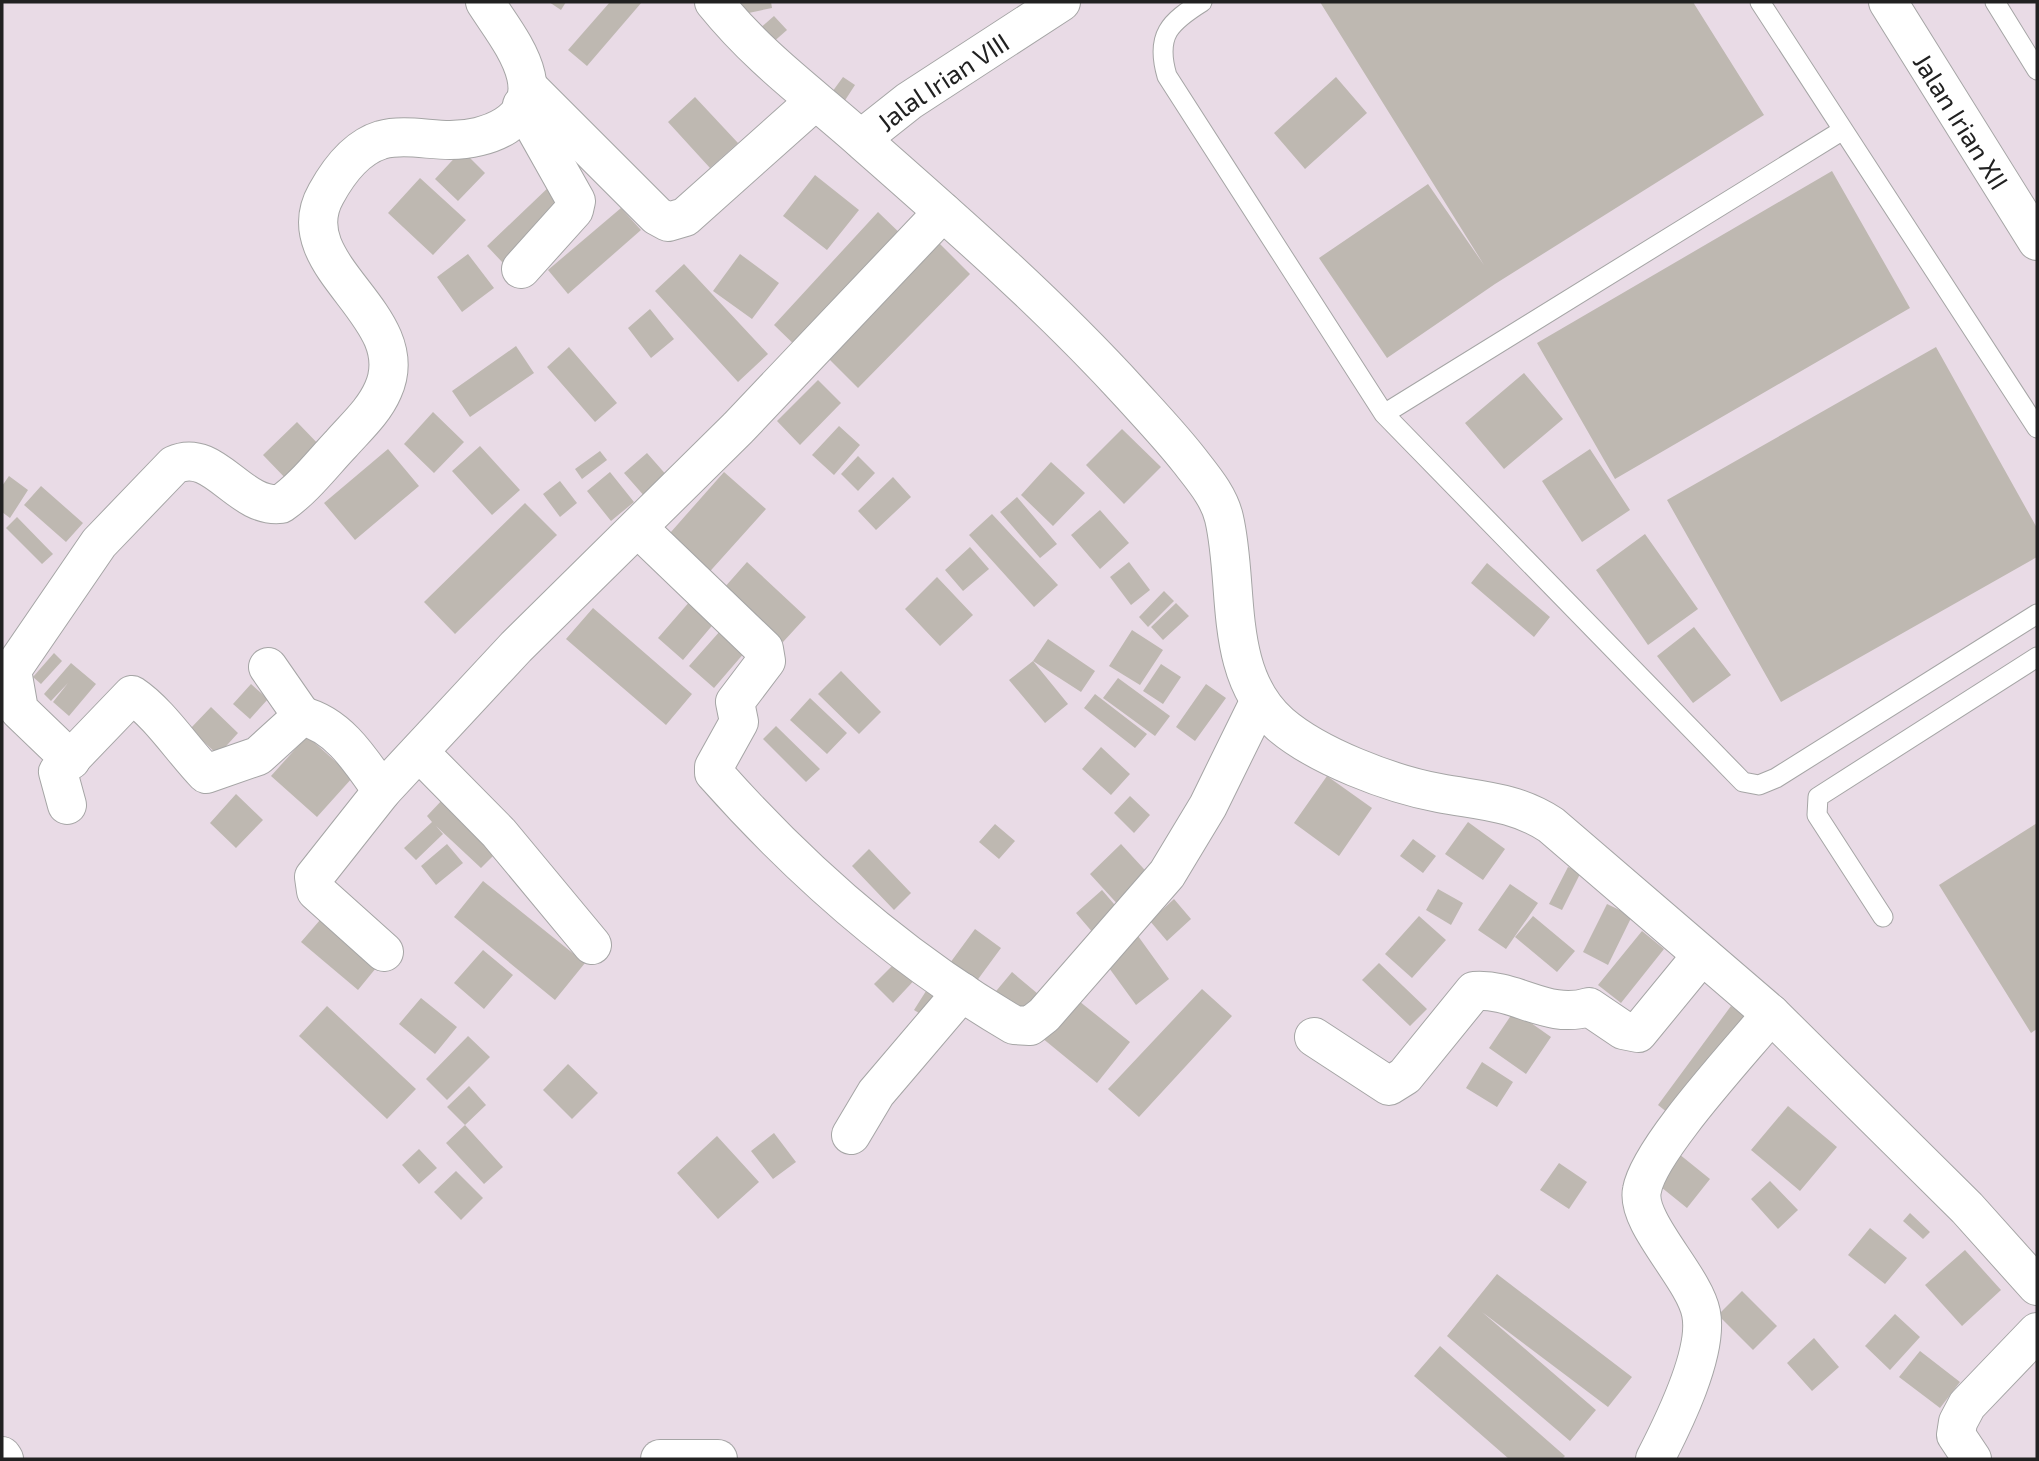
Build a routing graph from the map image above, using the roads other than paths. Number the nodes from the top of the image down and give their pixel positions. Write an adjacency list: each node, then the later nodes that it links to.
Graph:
1 (485, 2): 9 (street)
2 (714, 2): 10 (street)
3 (1061, 2): 12 (street, Jalal Irian VIII)
4 (1202, 2): 16 (lane)
5 (1760, 2): 11 (lane)
6 (1888, 2): 14 (street, Jalan Irian XII)
7 (1995, 2): 8 (lane)
8 (2037, 69)
9 (525, 96): 10 (street); 15 (street); 25 (street)
10 (815, 101): 12 (street)
11 (1843, 130): 16 (lane); 17 (lane)
12 (861, 139): 13 (street)
13 (943, 212): 18 (street); 22 (street)
14 (2037, 241)
15 (521, 269)
16 (1384, 414): 19 (lane)
17 (2037, 428)
18 (639, 529): 24 (street); 32 (street)
19 (2037, 614)
20 (2037, 657): 28 (lane)
21 (268, 667): 23 (street)
22 (1259, 702): 31 (street); 32 (street)
23 (302, 716): 25 (street); 26 (street)
24 (419, 752): 26 (street); 29 (street)
25 (71, 760): 27 (street)
26 (382, 790): 30 (street)
27 (67, 806)
28 (1883, 917)
29 (592, 945)
30 (384, 952)
31 (1702, 955): 33 (street); 34 (street)
32 (962, 992): 35 (street)
33 (1771, 1014): 36 (street); 40 (street)
34 (1314, 1037)
35 (851, 1135)
36 (2037, 1286)
37 (2037, 1332): 41 (street)
38 (660, 1459): 39 (street)
39 (718, 1459)
40 (1655, 1459)
41 (1972, 1459)

